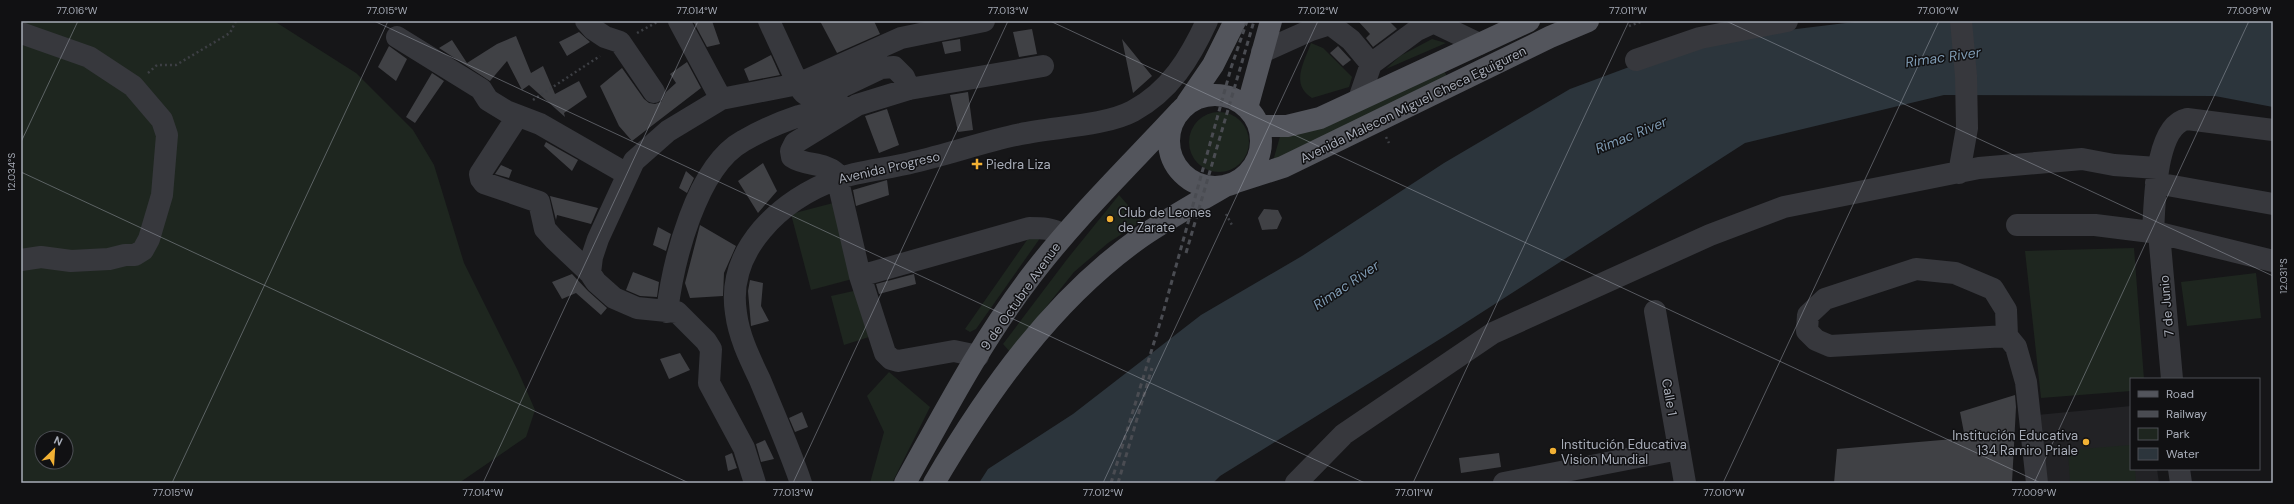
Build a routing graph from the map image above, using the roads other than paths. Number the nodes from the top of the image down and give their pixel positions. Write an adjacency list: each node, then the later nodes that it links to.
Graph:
1 (586, 21): 22 (street)
2 (679, 21): 23 (street)
3 (769, 21): 20 (street)
4 (984, 21): 20 (street)
5 (1206, 21): 34 (street, Avenida Progreso)
6 (1235, 21): 26 (main road)
7 (1529, 21): 16 (main road, Avenida Malecon Miguel Checa Eguiguren)
8 (1588, 21): 35 (main road, Avenida Malecon Miguel Checa Eguiguren)
9 (1787, 21): 17 (street)
10 (1330, 22): 13 (street); 18 (street)
11 (1432, 22): 16 (street); 18 (street)
12 (1961, 22): 31 (street)
13 (1269, 32): 27 (main road)
14 (21, 33): 40 (street)
15 (397, 37): 28 (street)
16 (1479, 44): 24 (main road, Avenida Malecon Miguel Checa Eguiguren)
17 (1636, 60)
18 (1371, 64): 24 (street)
19 (1044, 66): 21 (street)
20 (798, 84): 21 (street); 23 (street)
21 (909, 89): 25 (street)
22 (654, 92)
23 (721, 99): 32 (street)
24 (1359, 99): 29 (main road, Avenida Malecon Miguel Checa Eguiguren)
25 (857, 105): 34 (street); 45 (street)
26 (1184, 107): 27 (main road); 35 (main road); 39 (main road, 9 de Octubre Avenue)
27 (1248, 108): 29 (main road)
28 (517, 117): 32 (street); 42 (street)
29 (1259, 126): 35 (main road)
30 (2273, 130): 33 (street, 7 de Junio)
31 (1959, 172): 33 (street); 55 (street)
32 (627, 174): 42 (street)
33 (2157, 176): 36 (street); 38 (street, 7 de Junio)
34 (838, 178): 43 (street); 52 (street, Avenida Progreso)
35 (1232, 184): 54 (main road)
36 (2273, 204)
37 (2017, 225): 38 (street)
38 (2156, 233): 41 (street); 48 (street, 7 de Junio)
39 (1063, 235): 43 (street); 47 (main road, 9 de Octubre Avenue)
40 (21, 260)
41 (2273, 262)
42 (590, 273): 45 (street)
43 (860, 276): 47 (street)
44 (1655, 311): 49 (street, Calle 1)
45 (667, 312): 51 (street)
46 (2007, 336): 46 (street); 58 (street)
47 (978, 356): 53 (main road, 9 de Octubre Avenue)
48 (2172, 378)
49 (1679, 449): 56 (street); 57 (street, Calle 1)
50 (2179, 470): 59 (street)
51 (755, 483)
52 (801, 483)
53 (905, 483)
54 (934, 483)
55 (1296, 483)
56 (1504, 483)
57 (1685, 483)
58 (2037, 483)
59 (2181, 483)

